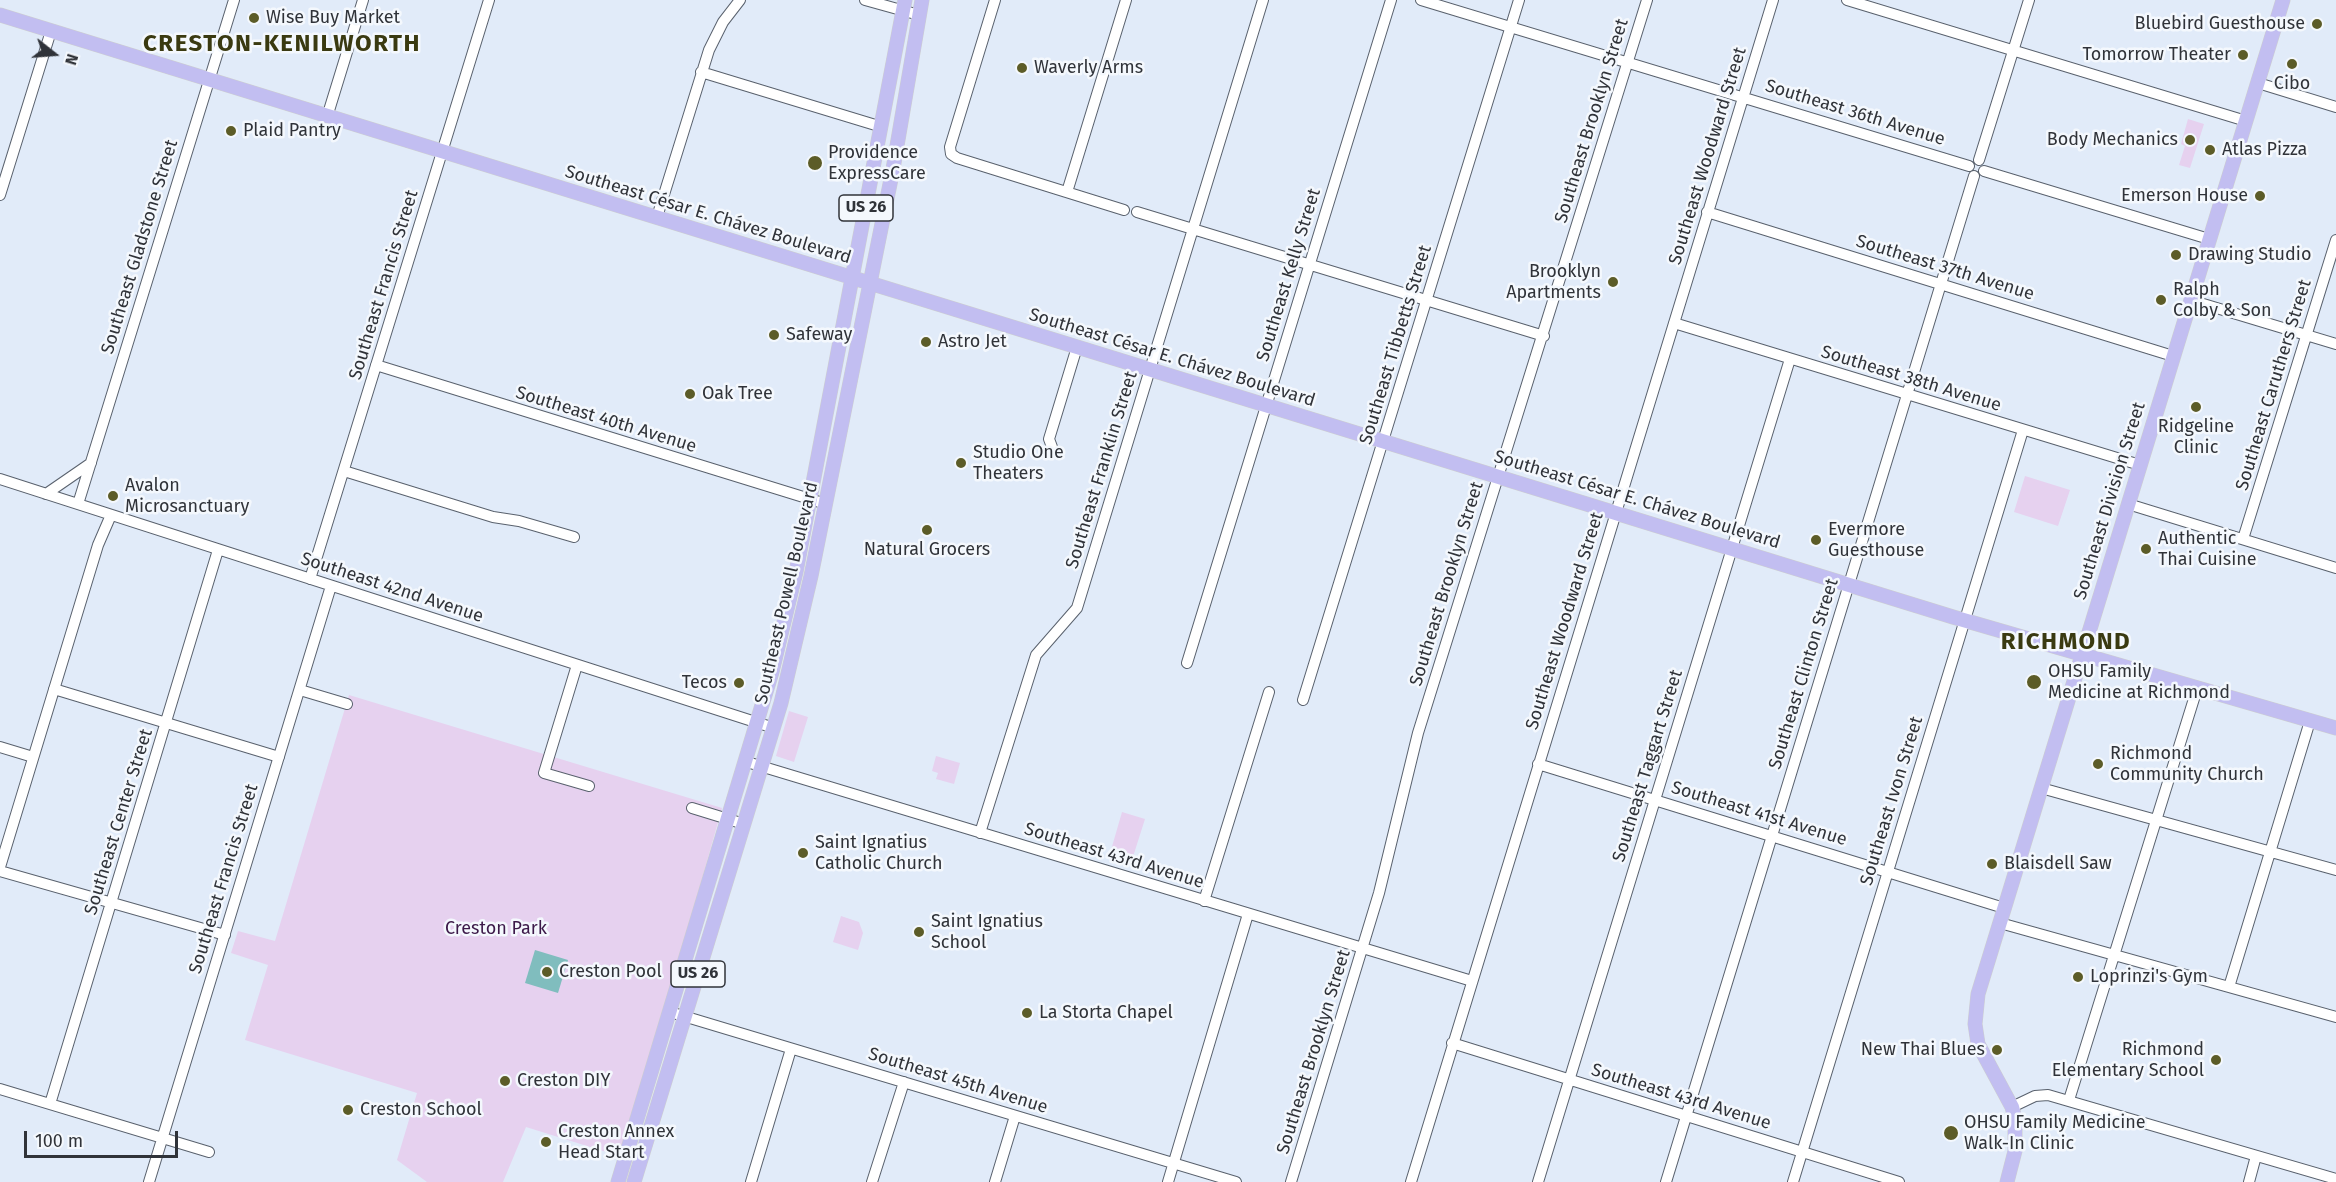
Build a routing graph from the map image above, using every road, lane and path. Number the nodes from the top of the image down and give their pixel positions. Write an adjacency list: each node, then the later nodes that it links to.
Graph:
1 (234, 0): 26 (street, Southeast Gladstone Street)
2 (363, 0): 30 (street)
3 (489, 0): 33 (street, Southeast Francis Street)
4 (740, 0): 25 (street)
5 (865, 0): 18 (street)
6 (922, 0): 20 (main road, Southeast Powell Boulevard / US 26)
7 (995, 0): 37 (street)
8 (1126, 0): 37 (street)
9 (1263, 0): 43 (street, Southeast Franklin Street)
10 (1391, 0): 46 (street, Southeast Kelly Street)
11 (1422, 0): 21 (street, Southeast 36th Avenue)
12 (1519, 0): 21 (street, Southeast Tibbetts Street)
13 (1647, 0): 24 (street, Southeast Brooklyn Street)
14 (1773, 0): 28 (street, Southeast Woodward Street)
15 (1847, 0): 23 (street)
16 (2029, 0): 23 (street)
17 (2283, 0): 27 (main road, Southeast Division Street)
18 (904, 5): 20 (street); 32 (main road, Southeast Powell Boulevard / US 26)
19 (0, 15): 22 (main road, Southeast César E. Chávez Boulevard)
20 (919, 15): 48 (main road, Southeast Powell Boulevard / US 26)
21 (1510, 27): 24 (street, Southeast 36th Avenue); 50 (street, Southeast Tibbetts Street)
22 (51, 31): 26 (main road, Southeast César E. Chávez Boulevard); 38 (street)
23 (2013, 51): 31 (street); 35 (street)
24 (1627, 62): 28 (street, Southeast 36th Avenue); 53 (street, Southeast Brooklyn Street)
25 (701, 72): 32 (street); 42 (street)
26 (209, 80): 30 (main road, Southeast César E. Chávez Boulevard); 66 (street, Southeast Gladstone Street)
27 (2258, 83): 29 (street); 31 (main road, Southeast Division Street)
28 (1743, 97): 34 (street, Southeast 36th Avenue); 41 (street, Southeast Woodward Street)
29 (2336, 107)
30 (327, 117): 33 (main road, Southeast César E. Chávez Boulevard)
31 (2246, 121): 44 (main road, Southeast Division Street)
32 (882, 127): 47 (main road, Southeast Powell Boulevard / US 26)
33 (442, 152): 42 (main road, Southeast César E. Chávez Boulevard); 59 (street, Southeast Francis Street)
34 (1969, 166): 35 (street); 36 (street)
35 (1982, 166): 36 (street); 44 (street)
36 (1974, 176): 49 (street, Southeast Clinton Street)
37 (1067, 192): 39 (street)
38 (0, 195)
39 (1124, 210)
40 (1137, 212): 43 (street)
41 (1707, 212): 49 (street, Southeast 37th Avenue); 52 (street, Southeast Woodward Street)
42 (657, 217): 47 (main road, Southeast César E. Chávez Boulevard)
43 (1193, 230): 46 (street); 60 (street, Southeast Franklin Street)
44 (2209, 239): 51 (main road, Southeast Division Street)
45 (2336, 240): 54 (street, Southeast Caruthers Street)
46 (1310, 265): 50 (street); 62 (street, Southeast Kelly Street)
47 (852, 279): 48 (main road, Southeast César E. Chávez Boulevard); 72 (main road, Southeast Powell Boulevard / US 26)
48 (870, 284): 56 (main road, Southeast César E. Chávez Boulevard); 74 (main road, Southeast Powell Boulevard / US 26)
49 (1941, 284): 57 (street, Southeast 37th Avenue); 61 (street, Southeast Clinton Street)
50 (1427, 300): 53 (street); 64 (street, Southeast Tibbetts Street)
51 (2190, 300): 54 (street); 57 (main road, Southeast Division Street)
52 (1674, 323): 58 (street, Southeast 38th Avenue); 76 (street, Southeast Woodward Street)
53 (1544, 336): 69 (street, Southeast Brooklyn Street)
54 (2306, 336): 55 (street); 79 (street, Southeast Caruthers Street)
55 (2336, 344)
56 (1077, 347): 60 (main road, Southeast César E. Chávez Boulevard); 65 (street)
57 (2173, 356): 67 (main road, Southeast Division Street)
58 (1790, 359): 61 (street, Southeast 38th Avenue); 80 (street, Southeast Taggart Street)
59 (376, 366): 68 (street, Southeast Francis Street); 72 (street, Southeast 40th Avenue)
60 (1150, 370): 62 (main road, Southeast César E. Chávez Boulevard); 114 (street, Southeast Franklin Street)
61 (1907, 395): 63 (street, Southeast 38th Avenue); 84 (street, Southeast Clinton Street)
62 (1266, 405): 64 (main road, Southeast César E. Chávez Boulevard); 88 (street, Southeast Kelly Street)
63 (2023, 430): 67 (street, Southeast 38th Avenue); 86 (street, Southeast Ivon Street)
64 (1383, 441): 69 (main road, Southeast César E. Chávez Boulevard); 94 (street, Southeast Tibbetts Street)
65 (1052, 447)
66 (91, 463): 71 (street); 73 (street, Southeast Gladstone Street)
67 (2140, 465): 75 (main road, Southeast Division Street)
68 (344, 471): 78 (street); 83 (street, Southeast Francis Street)
69 (1499, 477): 76 (main road, Southeast César E. Chávez Boulevard); 126 (street, Southeast Brooklyn Street)
70 (0, 479): 71 (street, Southeast 42nd Avenue)
71 (46, 494): 73 (street, Southeast 42nd Avenue)
72 (809, 500): 74 (street, Southeast 40th Avenue); 98 (main road, Southeast Powell Boulevard / US 26)
73 (78, 504): 77 (street, Southeast 42nd Avenue)
74 (826, 504): 99 (main road, Southeast Powell Boulevard / US 26)
75 (2128, 504): 79 (street); 87 (main road, Southeast Division Street)
76 (1615, 513): 80 (main road, Southeast César E. Chávez Boulevard); 105 (street, Southeast Woodward Street)
77 (111, 515): 81 (street, Southeast 42nd Avenue); 90 (street)
78 (574, 537)
79 (2243, 539): 82 (street)
80 (1732, 548): 84 (main road, Southeast César E. Chávez Boulevard); 109 (street, Southeast Taggart Street)
81 (218, 550): 83 (street, Southeast 42nd Avenue); 97 (street, Southeast Center Street)
82 (2336, 568)
83 (310, 579): 85 (street, Southeast 42nd Avenue)
84 (1850, 584): 86 (main road, Southeast César E. Chávez Boulevard); 115 (street, Southeast Clinton Street)
85 (331, 586): 89 (street, Southeast 42nd Avenue); 92 (street, Southeast Francis Street)
86 (1965, 620): 87 (main road, Southeast César E. Chávez Boulevard); 119 (street, Southeast Ivon Street)
87 (2082, 654): 91 (main road, Southeast César E. Chávez Boulevard); 108 (main road, Southeast Division Street)
88 (1187, 663)
89 (577, 665): 98 (street, Southeast 42nd Avenue); 107 (street)
90 (54, 689): 97 (street); 102 (street)
91 (2197, 689): 96 (main road, Southeast César E. Chávez Boulevard); 112 (street)
92 (300, 690): 95 (street); 103 (street, Southeast Francis Street)
93 (1269, 692): 120 (street)
94 (1303, 700)
95 (347, 704)
96 (2310, 721): 100 (main road, Southeast César E. Chávez Boulevard); 116 (street)
97 (167, 723): 103 (street); 121 (street, Southeast Center Street)
98 (759, 723): 99 (street, Southeast 42nd Avenue); 104 (main road, Southeast Powell Boulevard / US 26)
99 (774, 728): 106 (main road, Southeast Powell Boulevard / US 26)
100 (2336, 728)
101 (0, 747): 102 (street)
102 (33, 757): 117 (street)
103 (279, 757): 125 (street, Southeast Francis Street)
104 (747, 762): 106 (street, Southeast 43rd Avenue); 111 (main road, Southeast Powell Boulevard / US 26)
105 (1538, 764): 109 (street, Southeast 41st Avenue); 128 (street, Southeast Woodward Street)
106 (762, 767): 113 (main road, Southeast Powell Boulevard / US 26); 114 (street, Southeast 43rd Avenue)
107 (589, 786)
108 (2041, 788): 112 (street); 122 (main road, Southeast Division Street)
109 (1655, 799): 115 (street, Southeast 41st Avenue); 135 (street, Southeast Taggart Street)
110 (692, 807): 111 (street)
111 (729, 819): 113 (street); 130 (main road, Southeast Powell Boulevard / US 26)
112 (2157, 820): 116 (street); 127 (street)
113 (744, 824): 131 (main road, Southeast Powell Boulevard / US 26)
114 (980, 833): 120 (street, Southeast 43rd Avenue)
115 (1772, 836): 119 (street, Southeast 41st Avenue); 141 (street, Southeast Clinton Street)
116 (2271, 851): 118 (street); 129 (street)
117 (0, 869): 121 (street)
118 (2336, 870)
119 (1888, 871): 122 (street, Southeast 41st Avenue); 145 (street, Southeast Ivon Street)
120 (1204, 901): 123 (street, Southeast 43rd Avenue)
121 (112, 902): 125 (street); 139 (street, Southeast Center Street)
122 (2004, 908): 124 (main road, Southeast Division Street)
123 (1248, 914): 126 (street, Southeast 43rd Avenue); 147 (street)
124 (2000, 923): 127 (street); 140 (main road, Southeast Division Street)
125 (225, 936): 143 (street, Southeast Francis Street)
126 (1362, 949): 128 (street, Southeast 43rd Avenue); 157 (street, Southeast Brooklyn Street)
127 (2115, 956): 129 (street); 138 (street)
128 (1472, 981): 133 (street, Southeast Woodward Street)
129 (2229, 987): 132 (street)
130 (670, 1012): 131 (street, Southeast 45th Avenue); 150 (main road, Southeast Powell Boulevard / US 26)
131 (685, 1017): 134 (street, Southeast 45th Avenue); 151 (main road, Southeast Powell Boulevard / US 26)
132 (2336, 1017)
133 (1452, 1043): 135 (street, Southeast 43rd Avenue); 158 (street, Southeast Woodward Street)
134 (791, 1049): 136 (street, Southeast 45th Avenue); 152 (street)
135 (1570, 1080): 141 (street, Southeast 43rd Avenue); 159 (street, Southeast Taggart Street)
136 (904, 1082): 142 (street, Southeast 45th Avenue); 153 (street)
137 (0, 1089): 139 (street)
138 (2069, 1100): 140 (street); 146 (street)
139 (50, 1104): 143 (street)
140 (2012, 1107): 163 (main road, Southeast Division Street)
141 (1686, 1115): 145 (street, Southeast 43rd Avenue); 160 (street, Southeast Clinton Street)
142 (1015, 1116): 147 (street, Southeast 45th Avenue); 154 (street)
143 (162, 1138): 144 (street); 149 (street, Southeast Francis Street)
144 (209, 1152)
145 (1802, 1152): 161 (street, Southeast Ivon Street); 162 (street, Southeast 43rd Avenue)
146 (2256, 1156): 148 (street); 164 (street)
147 (1174, 1164): 155 (street); 156 (street, Southeast 45th Avenue)
148 (2336, 1179)
149 (149, 1182)
150 (618, 1182)
151 (634, 1182)
152 (751, 1182)
153 (872, 1182)
154 (994, 1182)
155 (1168, 1182)
156 (1236, 1182)
157 (1292, 1182)
158 (1411, 1182)
159 (1538, 1182)
160 (1665, 1182)
161 (1793, 1182)
162 (1899, 1182)
163 (2007, 1182)
164 (2249, 1182)

